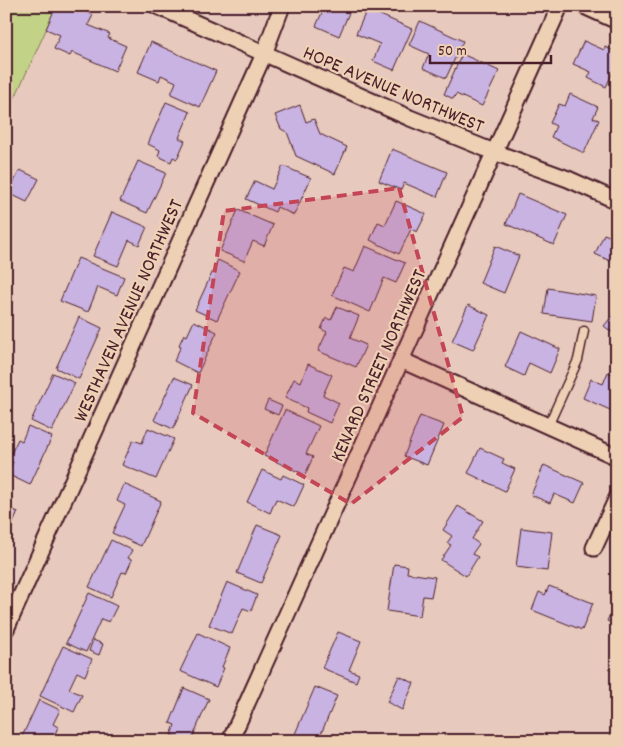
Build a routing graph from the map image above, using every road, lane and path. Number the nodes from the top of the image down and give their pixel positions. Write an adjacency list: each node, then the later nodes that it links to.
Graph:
1 (157, 6): 6 (street, HOPE AVENUE NORTHWEST)
2 (282, 6): 6 (street, WESTHAVEN AVENUE NORTHWEST)
3 (560, 6): 7 (street, KENARD STREET NORTHWEST)
4 (584, 6): 5 (street)
5 (617, 21)
6 (264, 54): 7 (street, HOPE AVENUE NORTHWEST); 15 (street, WESTHAVEN AVENUE NORTHWEST)
7 (494, 152): 8 (street, HOPE AVENUE NORTHWEST); 10 (street, KENARD STREET NORTHWEST)
8 (617, 201)
9 (584, 331): 11 (lane)
10 (401, 360): 11 (street); 16 (street, KENARD STREET NORTHWEST)
11 (548, 426): 12 (street)
12 (617, 457)
13 (617, 498): 14 (street)
14 (594, 548)
15 (6, 629)
16 (230, 741)

